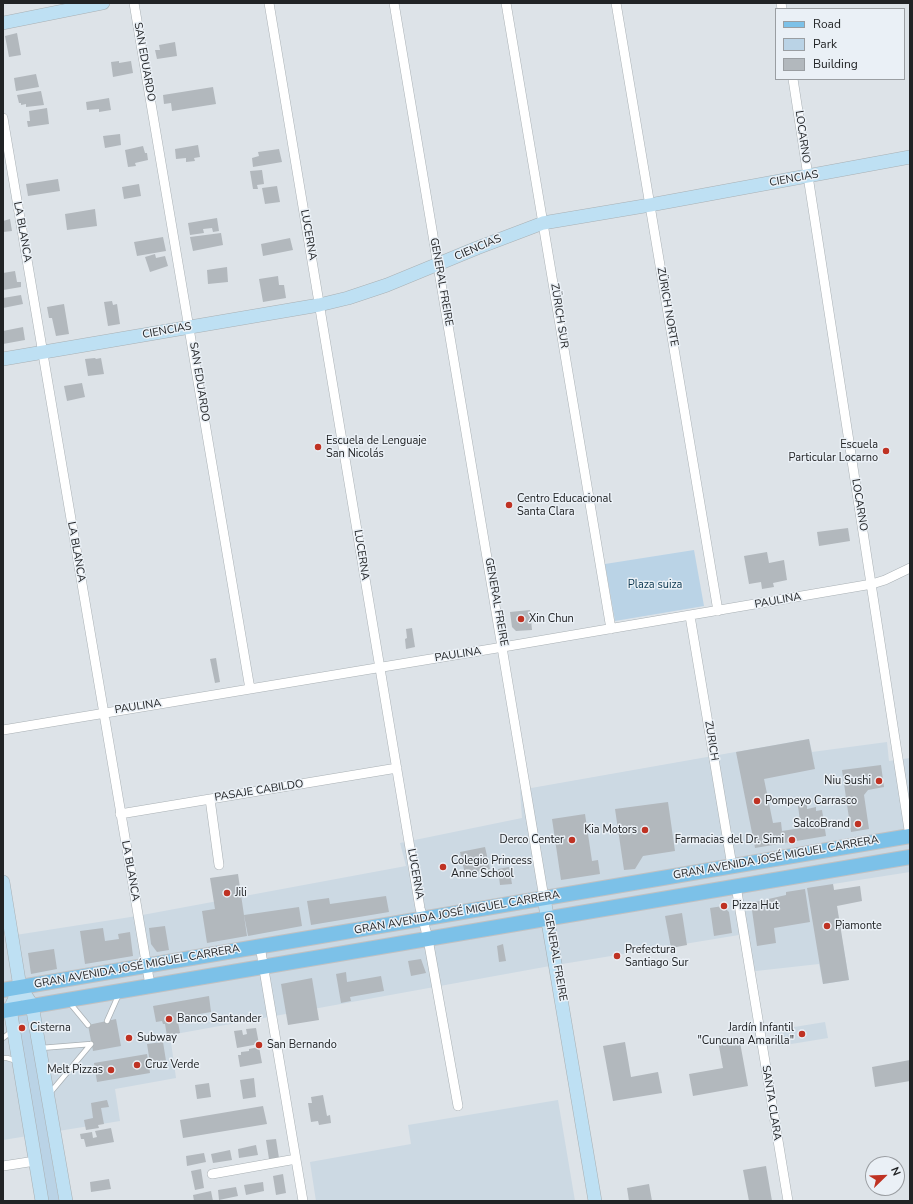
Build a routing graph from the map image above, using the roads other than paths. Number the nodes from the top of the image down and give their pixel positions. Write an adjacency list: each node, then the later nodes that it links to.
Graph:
1 (102, 3): 7 (street)
2 (134, 3): 16 (street, SAN EDUARDO)
3 (269, 3): 15 (street, LUCERNA)
4 (394, 3): 14 (street, GENERAL FREIRE)
5 (506, 3): 13 (street, ZÜRICH SUR)
6 (616, 3): 12 (street, ZÜRICH NORTE)
7 (3, 23)
8 (793, 80): 11 (street, LOCARNO)
9 (3, 118): 17 (street, LA BLANCA)
10 (910, 157): 11 (street, CIENCIAS)
11 (808, 176): 12 (street, CIENCIAS); 20 (street, LOCARNO)
12 (650, 205): 13 (street, CIENCIAS); 21 (street, ZÜRICH NORTE)
13 (543, 223): 14 (street, CIENCIAS); 23 (street, ZÜRICH SUR)
14 (438, 264): 15 (street, CIENCIAS); 24 (street, GENERAL FREIRE)
15 (319, 305): 16 (street, CIENCIAS); 25 (street, LUCERNA)
16 (190, 327): 17 (street, CIENCIAS); 26 (street, SAN EDUARDO)
17 (42, 352): 18 (street, CIENCIAS); 27 (street, LA BLANCA)
18 (3, 359)
19 (910, 568): 20 (street, PAULINA)
20 (872, 584): 21 (street, PAULINA); 32 (street, LOCARNO)
21 (718, 611): 22 (street, PAULINA)
22 (690, 616): 23 (street, PAULINA); 37 (street, ZURICH)
23 (611, 629): 24 (street, PAULINA)
24 (503, 648): 25 (street, PAULINA); 40 (street, GENERAL FREIRE)
25 (380, 668): 26 (street, PAULINA); 29 (street, LUCERNA)
26 (250, 689): 27 (street, PAULINA)
27 (103, 713): 28 (street, PAULINA); 31 (street, LA BLANCA)
28 (3, 730)
29 (397, 768): 30 (street, PASAJE CABILDO); 41 (street, LUCERNA)
30 (210, 799): 31 (street, PASAJE CABILDO); 36 (street)
31 (120, 814): 45 (street, LA BLANCA)
32 (910, 836): 33 (main road, GRAN AVENIDA JOSÉ MIGUEL CARRERA)
33 (895, 838): 34 (main road); 37 (main road, GRAN AVENIDA JOSÉ MIGUEL CARRERA)
34 (910, 850)
35 (910, 857): 39 (main road, GRAN AVENIDA JOSÉ MIGUEL CARRERA)
36 (219, 865)
37 (732, 866): 40 (main road, GRAN AVENIDA JOSÉ MIGUEL CARRERA)
38 (3, 882): 48 (street)
39 (736, 886): 42 (main road, GRAN AVENIDA JOSÉ MIGUEL CARRERA); 71 (street, SANTA CLARA)
40 (544, 898): 41 (main road, GRAN AVENIDA JOSÉ MIGUEL CARRERA); 42 (street, GENERAL FREIRE)
41 (422, 918): 43 (street, LUCERNA); 44 (main road, GRAN AVENIDA JOSÉ MIGUEL CARRERA)
42 (548, 918): 43 (main road, GRAN AVENIDA JOSÉ MIGUEL CARRERA); 70 (street, GENERAL FREIRE)
43 (428, 939): 46 (main road, GRAN AVENIDA JOSÉ MIGUEL CARRERA); 62 (street, LUCERNA)
44 (260, 946): 45 (main road, GRAN AVENIDA JOSÉ MIGUEL CARRERA); 46 (street)
45 (146, 965): 47 (street, LA BLANCA); 48 (main road, GRAN AVENIDA JOSÉ MIGUEL CARRERA)
46 (263, 966): 47 (main road, GRAN AVENIDA JOSÉ MIGUEL CARRERA); 63 (street)
47 (150, 985): 50 (main road, GRAN AVENIDA JOSÉ MIGUEL CARRERA)
48 (20, 987): 49 (main road, GRAN AVENIDA JOSÉ MIGUEL CARRERA); 52 (street); 53 (street)
49 (3, 990)
50 (121, 990): 51 (main road, GRAN AVENIDA JOSÉ MIGUEL CARRERA); 54 (lane)
51 (67, 999): 52 (main road, GRAN AVENIDA JOSÉ MIGUEL CARRERA); 55 (lane)
52 (32, 1005): 53 (main road, GRAN AVENIDA JOSÉ MIGUEL CARRERA); 58 (street)
53 (6, 1010): 56 (street)
54 (107, 1021)
55 (88, 1025)
56 (13, 1029): 57 (lane); 60 (street)
57 (3, 1038)
58 (40, 1048): 61 (street); 61 (lane)
59 (3, 1058): 60 (lane)
60 (18, 1062): 64 (street)
61 (48, 1096): 68 (street)
62 (458, 1106)
63 (296, 1160): 66 (street); 69 (street)
64 (35, 1161): 65 (street); 67 (street)
65 (3, 1166)
66 (212, 1174)
67 (42, 1201)
68 (66, 1201)
69 (303, 1201)
70 (595, 1201)
71 (788, 1201)

